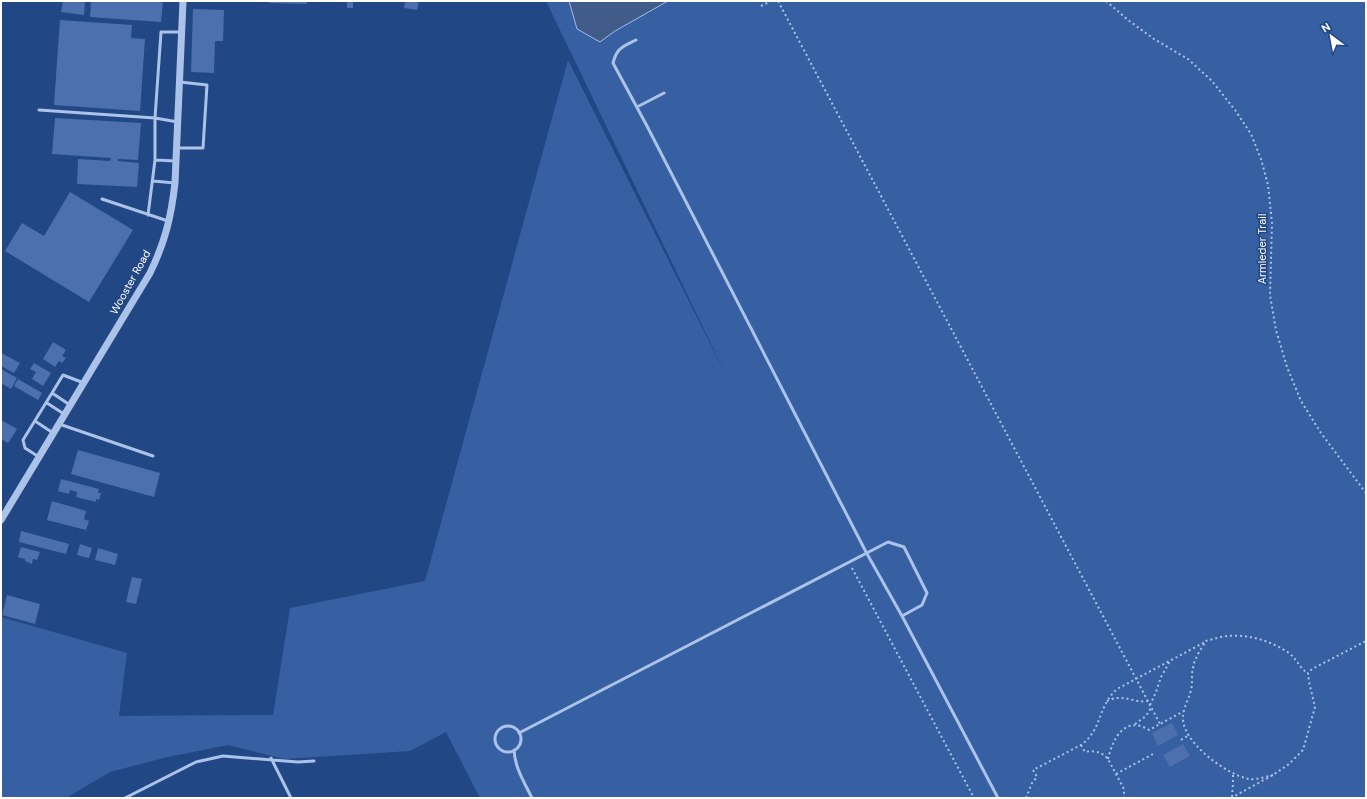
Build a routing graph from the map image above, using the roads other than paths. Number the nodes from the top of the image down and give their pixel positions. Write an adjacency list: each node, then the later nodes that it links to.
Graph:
1 (183, 1): 2 (street, Wooster Road)
2 (182, 32): 4 (street, Wooster Road); 8 (lane)
3 (636, 40): 6 (lane)
4 (180, 82): 9 (street, Wooster Road); 10 (lane)
5 (664, 93): 6 (lane)
6 (637, 106): 29 (lane)
7 (39, 110): 8 (lane)
8 (155, 118): 9 (lane); 11 (lane)
9 (178, 122): 10 (street, Wooster Road)
10 (176, 148): 12 (street, Wooster Road)
11 (155, 160): 12 (lane); 13 (lane)
12 (176, 161): 14 (street, Wooster Road)
13 (153, 181): 14 (lane); 16 (lane)
14 (175, 183): 17 (street, Wooster Road)
15 (102, 199): 16 (lane)
16 (148, 215): 17 (lane)
17 (169, 222): 18 (street, Wooster Road)
18 (84, 383): 19 (lane); 21 (street, Wooster Road)
19 (52, 394): 20 (lane); 21 (lane)
20 (47, 403): 22 (lane); 23 (lane)
21 (70, 406): 22 (street, Wooster Road)
22 (65, 414): 24 (street, Wooster Road)
23 (35, 421): 25 (lane); 27 (lane)
24 (59, 424): 25 (street, Wooster Road); 26 (lane)
25 (53, 433): 27 (street, Wooster Road)
26 (152, 456)
27 (39, 457): 28 (street, Wooster Road)
28 (1, 520)
29 (866, 552): 30 (lane); 30 (lane); 31 (lane)
30 (902, 616): 38 (lane)
31 (520, 733): 32 (lane); 32 (lane)
32 (514, 750): 37 (lane)
33 (271, 758): 34 (lane); 35 (lane); 36 (lane)
34 (314, 761)
35 (125, 798)
36 (291, 798)
37 (532, 798)
38 (998, 798)

